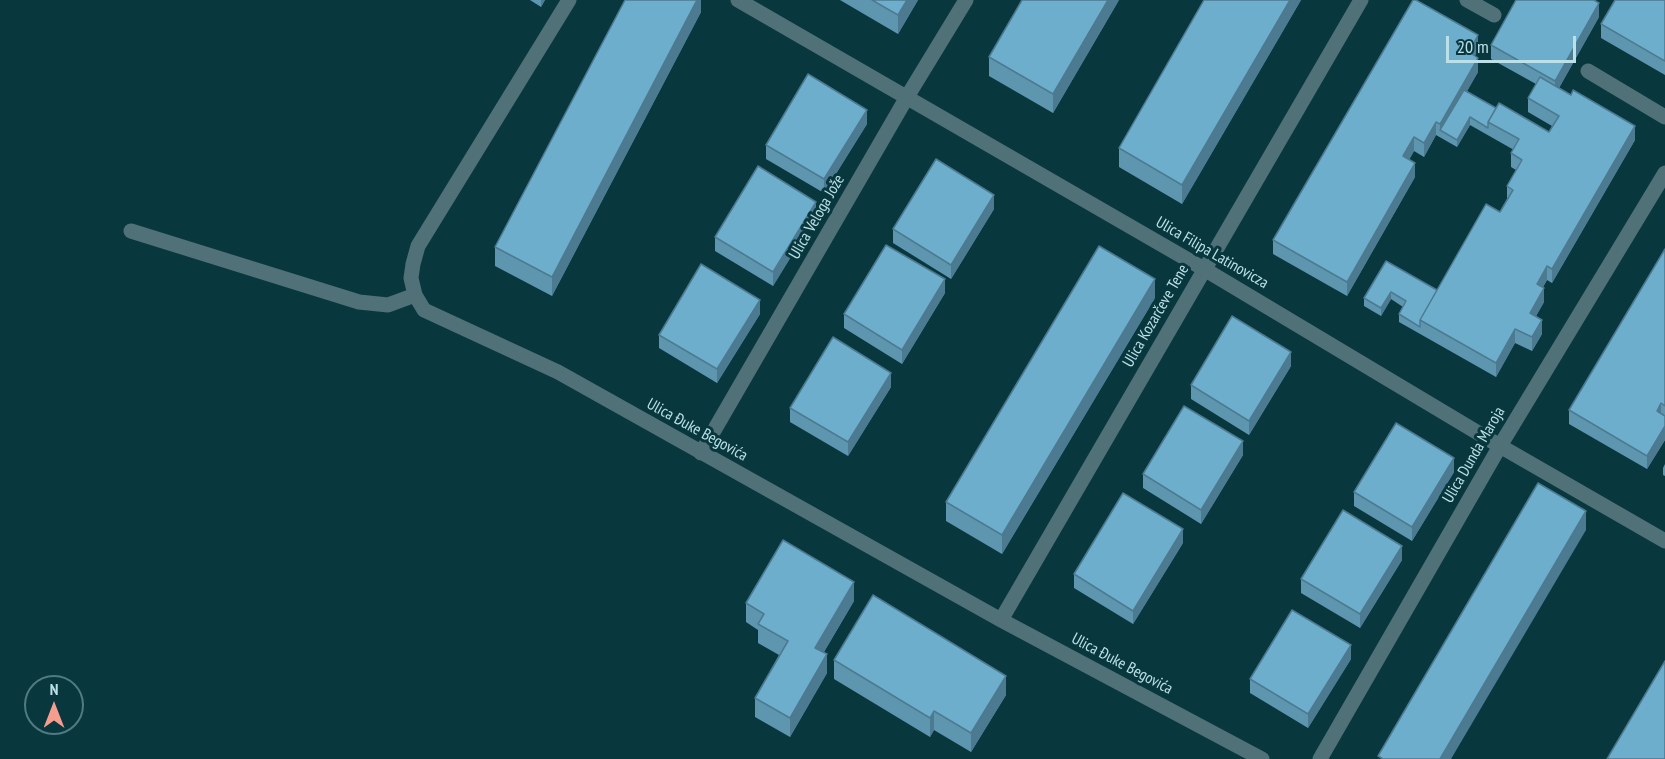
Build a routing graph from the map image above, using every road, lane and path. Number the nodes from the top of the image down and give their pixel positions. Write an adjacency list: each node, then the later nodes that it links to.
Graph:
1 (570, 0): 13 (street)
2 (738, 0): 8 (street, Ulica Filipa Latinovicza)
3 (966, 0): 8 (street, Ulica Veloga Jože)
4 (1360, 0): 12 (street, Ulica Kozarčeve Tene)
5 (1467, 0): 6 (street)
6 (1494, 15)
7 (1588, 71): 9 (street)
8 (907, 97): 12 (street, Ulica Filipa Latinovicza); 15 (street, Ulica Veloga Jože)
9 (1665, 117)
10 (1665, 173): 14 (street, Ulica Dunda Maroja)
11 (131, 231): 13 (street)
12 (1204, 269): 14 (street, Ulica Filipa Latinovicza); 17 (street, Ulica Kozarčeve Tene)
13 (415, 295): 15 (street, Ulica Đuke Begovića)
14 (1500, 446): 16 (street, Ulica Filipa Latinovicza); 19 (street, Ulica Dunda Maroja)
15 (701, 453): 17 (street, Ulica Đuke Begovića)
16 (1665, 541)
17 (1001, 620): 18 (street, Ulica Đuke Begovića)
18 (1262, 759)
19 (1320, 759)

